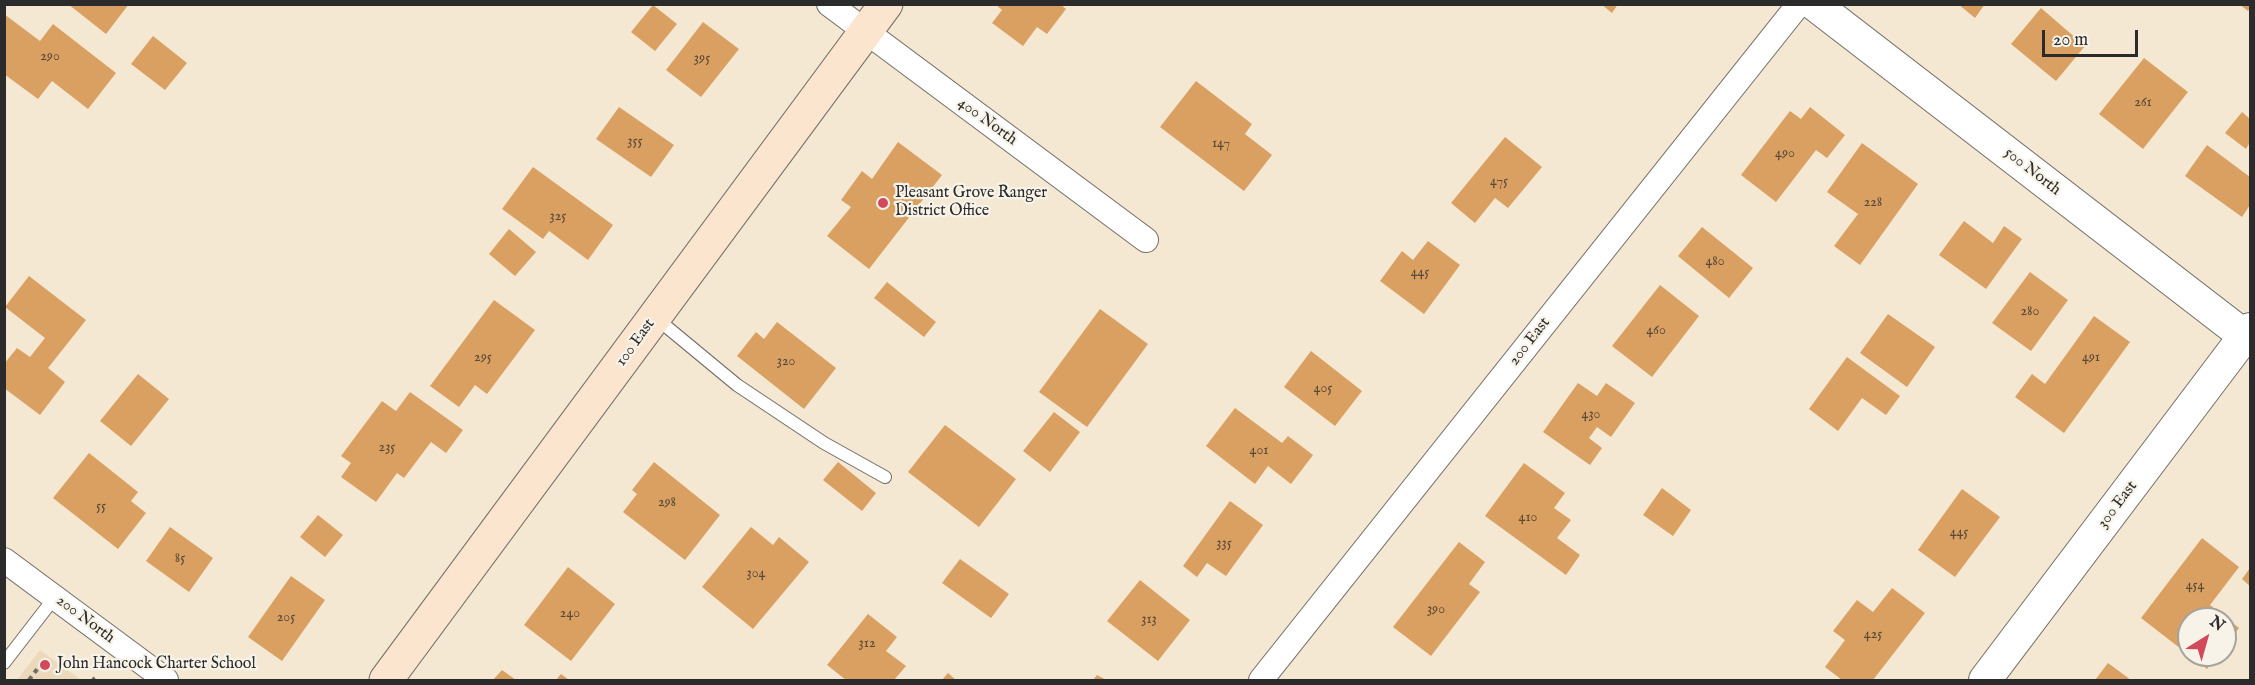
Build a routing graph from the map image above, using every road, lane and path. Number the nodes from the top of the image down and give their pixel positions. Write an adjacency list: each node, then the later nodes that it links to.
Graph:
1 (829, 4): 5 (street, 400 North)
2 (886, 4): 5 (main road, 100 East)
3 (1799, 4): 17 (street, 200 East)
4 (1814, 4): 8 (street, 500 North)
5 (866, 32): 6 (street, 400 North); 7 (main road, 100 East)
6 (1146, 240)
7 (655, 317): 9 (lane); 16 (main road, 100 East)
8 (2249, 335): 18 (street, 300 East)
9 (885, 477)
10 (4, 560): 11 (street, 200 North)
11 (55, 597): 12 (lane); 15 (street, 200 North)
12 (4, 663)
13 (38, 668): 14 (path)
14 (28, 681)
15 (165, 681)
16 (386, 681)
17 (1261, 681)
18 (1985, 681)

